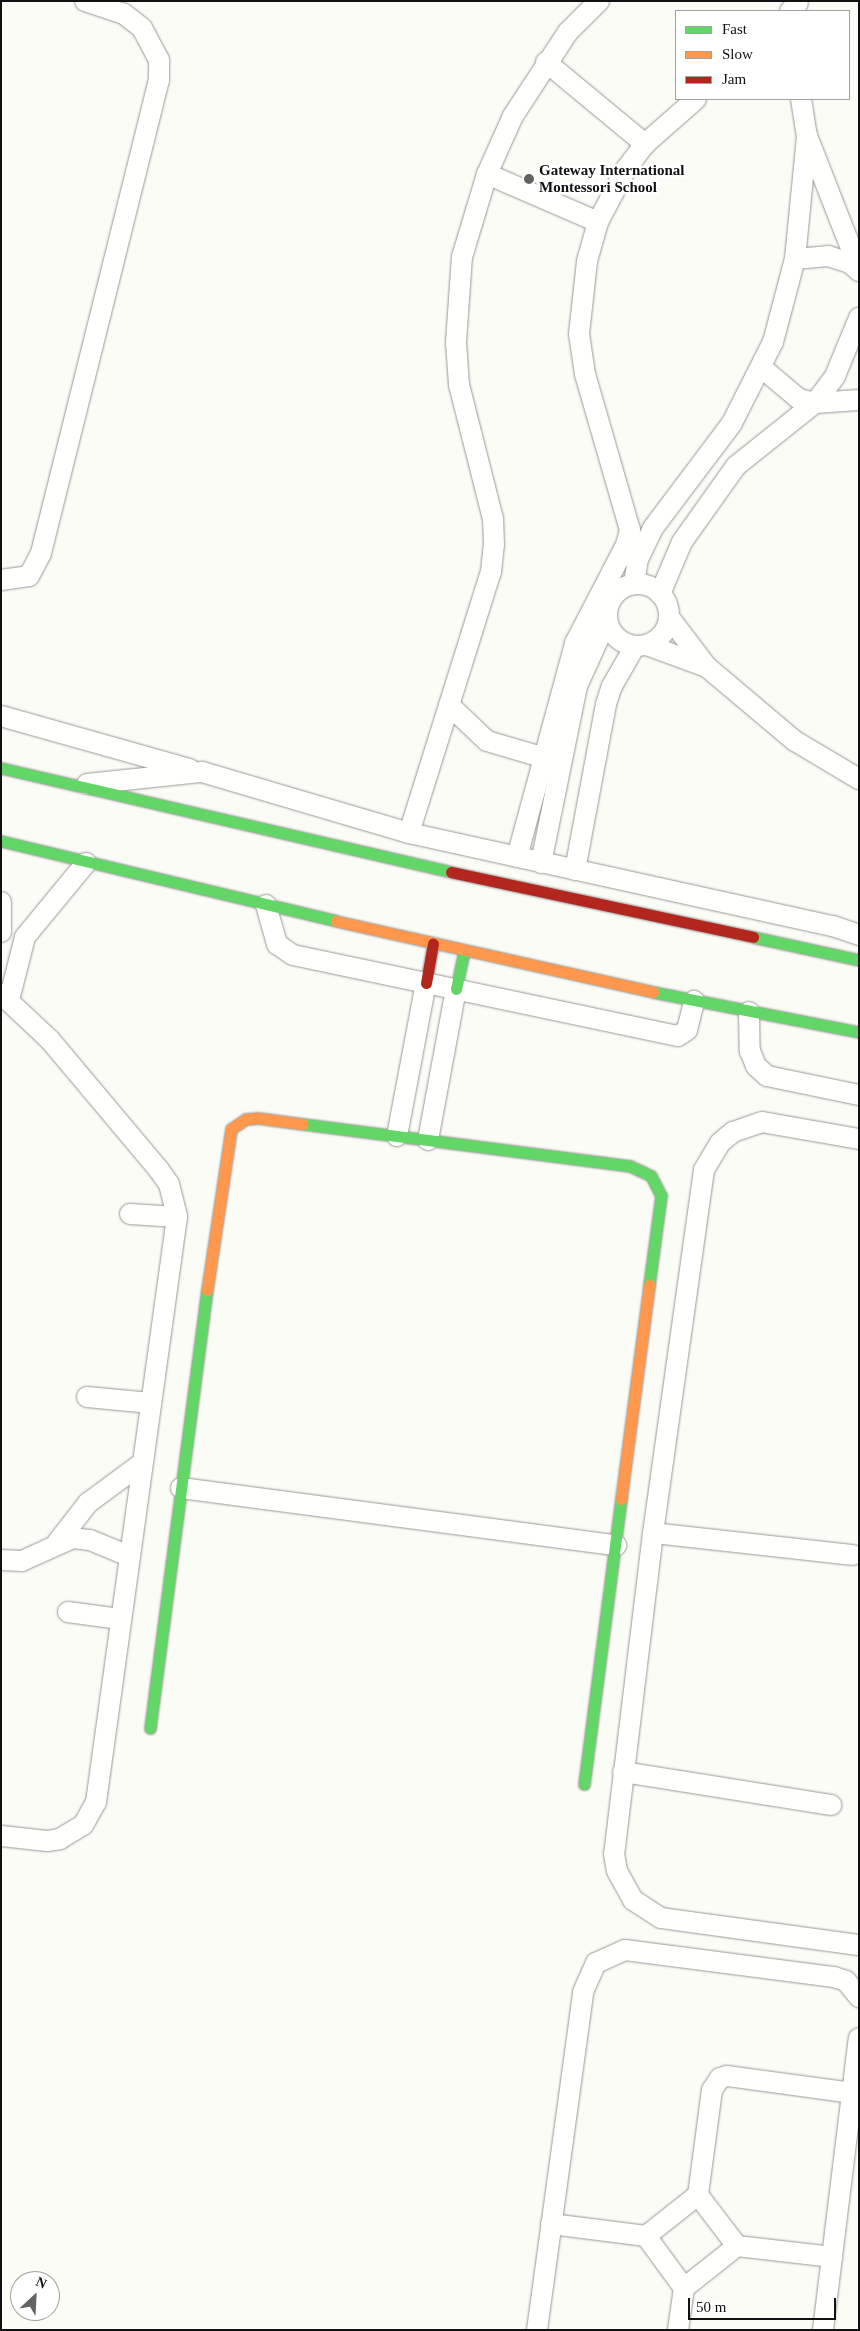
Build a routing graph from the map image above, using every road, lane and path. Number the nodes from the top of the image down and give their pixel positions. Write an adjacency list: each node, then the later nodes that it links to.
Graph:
1 (85, 1): 16 (street)
2 (594, 2): 3 (street)
3 (546, 62): 7 (street); 8 (street)
4 (695, 100): 7 (street)
5 (801, 100): 6 (street)
6 (807, 136): 10 (street); 11 (street)
7 (645, 144): 9 (street)
8 (486, 174): 9 (street); 23 (street)
9 (598, 222): 25 (street)
10 (795, 259): 11 (street); 13 (street)
11 (859, 270)
12 (859, 318): 15 (street)
13 (762, 368): 15 (street); 17 (street)
14 (859, 400): 15 (street)
15 (815, 403): 18 (street)
16 (1, 580)
17 (634, 584): 18 (street); 20 (street)
18 (660, 594): 19 (street)
19 (669, 617): 21 (street); 22 (street)
20 (607, 620): 21 (street); 31 (street)
21 (641, 645): 22 (street); 33 (street)
22 (707, 667): 28 (street)
23 (449, 705): 25 (street); 30 (street)
24 (1, 716): 27 (street)
25 (545, 758): 34 (street)
26 (1, 768): 29 (street)
27 (202, 772): 29 (street); 30 (street)
28 (859, 779)
29 (71, 785): 44 (street)
30 (409, 833): 34 (street)
31 (546, 836): 33 (street); 36 (street)
32 (1, 841): 35 (street)
33 (578, 843): 37 (street)
34 (517, 857): 36 (street)
35 (86, 863): 39 (street); 47 (street)
36 (541, 863): 37 (street)
37 (575, 870): 41 (street)
38 (1, 902): 40 (street)
39 (266, 905): 42 (street); 45 (street)
40 (1, 932)
41 (859, 935)
42 (433, 944): 43 (street); 45 (street)
43 (464, 952): 46 (street); 48 (street)
44 (859, 960)
45 (426, 983): 46 (street); 52 (street)
46 (456, 990): 48 (street); 54 (street)
47 (5, 997): 56 (street)
48 (694, 1001): 49 (street)
49 (749, 1012): 50 (street); 51 (street)
50 (859, 1032)
51 (859, 1095)
52 (398, 1136): 54 (street); 60 (street)
53 (859, 1139): 61 (street)
54 (428, 1140): 63 (street)
55 (130, 1214): 56 (street)
56 (177, 1217): 58 (street)
57 (87, 1397): 58 (street)
58 (151, 1403): 59 (street)
59 (142, 1463): 62 (street); 65 (street)
60 (181, 1488): 63 (street); 69 (street)
61 (653, 1532): 64 (street); 70 (street)
62 (57, 1543): 65 (street); 66 (street)
63 (616, 1545): 71 (street)
64 (857, 1553)
65 (129, 1556): 68 (street)
66 (1, 1560)
67 (68, 1612): 68 (street)
68 (120, 1619): 73 (street)
69 (150, 1728)
70 (623, 1772): 72 (street); 74 (street)
71 (584, 1784)
72 (831, 1805)
73 (1, 1836)
74 (859, 1945)
75 (859, 1997): 79 (street)
76 (859, 2038): 77 (street)
77 (852, 2092): 78 (street); 82 (street)
78 (698, 2195): 80 (street); 81 (street)
79 (551, 2224): 80 (street); 84 (street)
80 (646, 2236): 83 (street)
81 (736, 2246): 82 (street); 83 (street)
82 (832, 2257): 86 (street)
83 (684, 2288): 85 (street)
84 (537, 2330)
85 (678, 2330)
86 (823, 2330)

